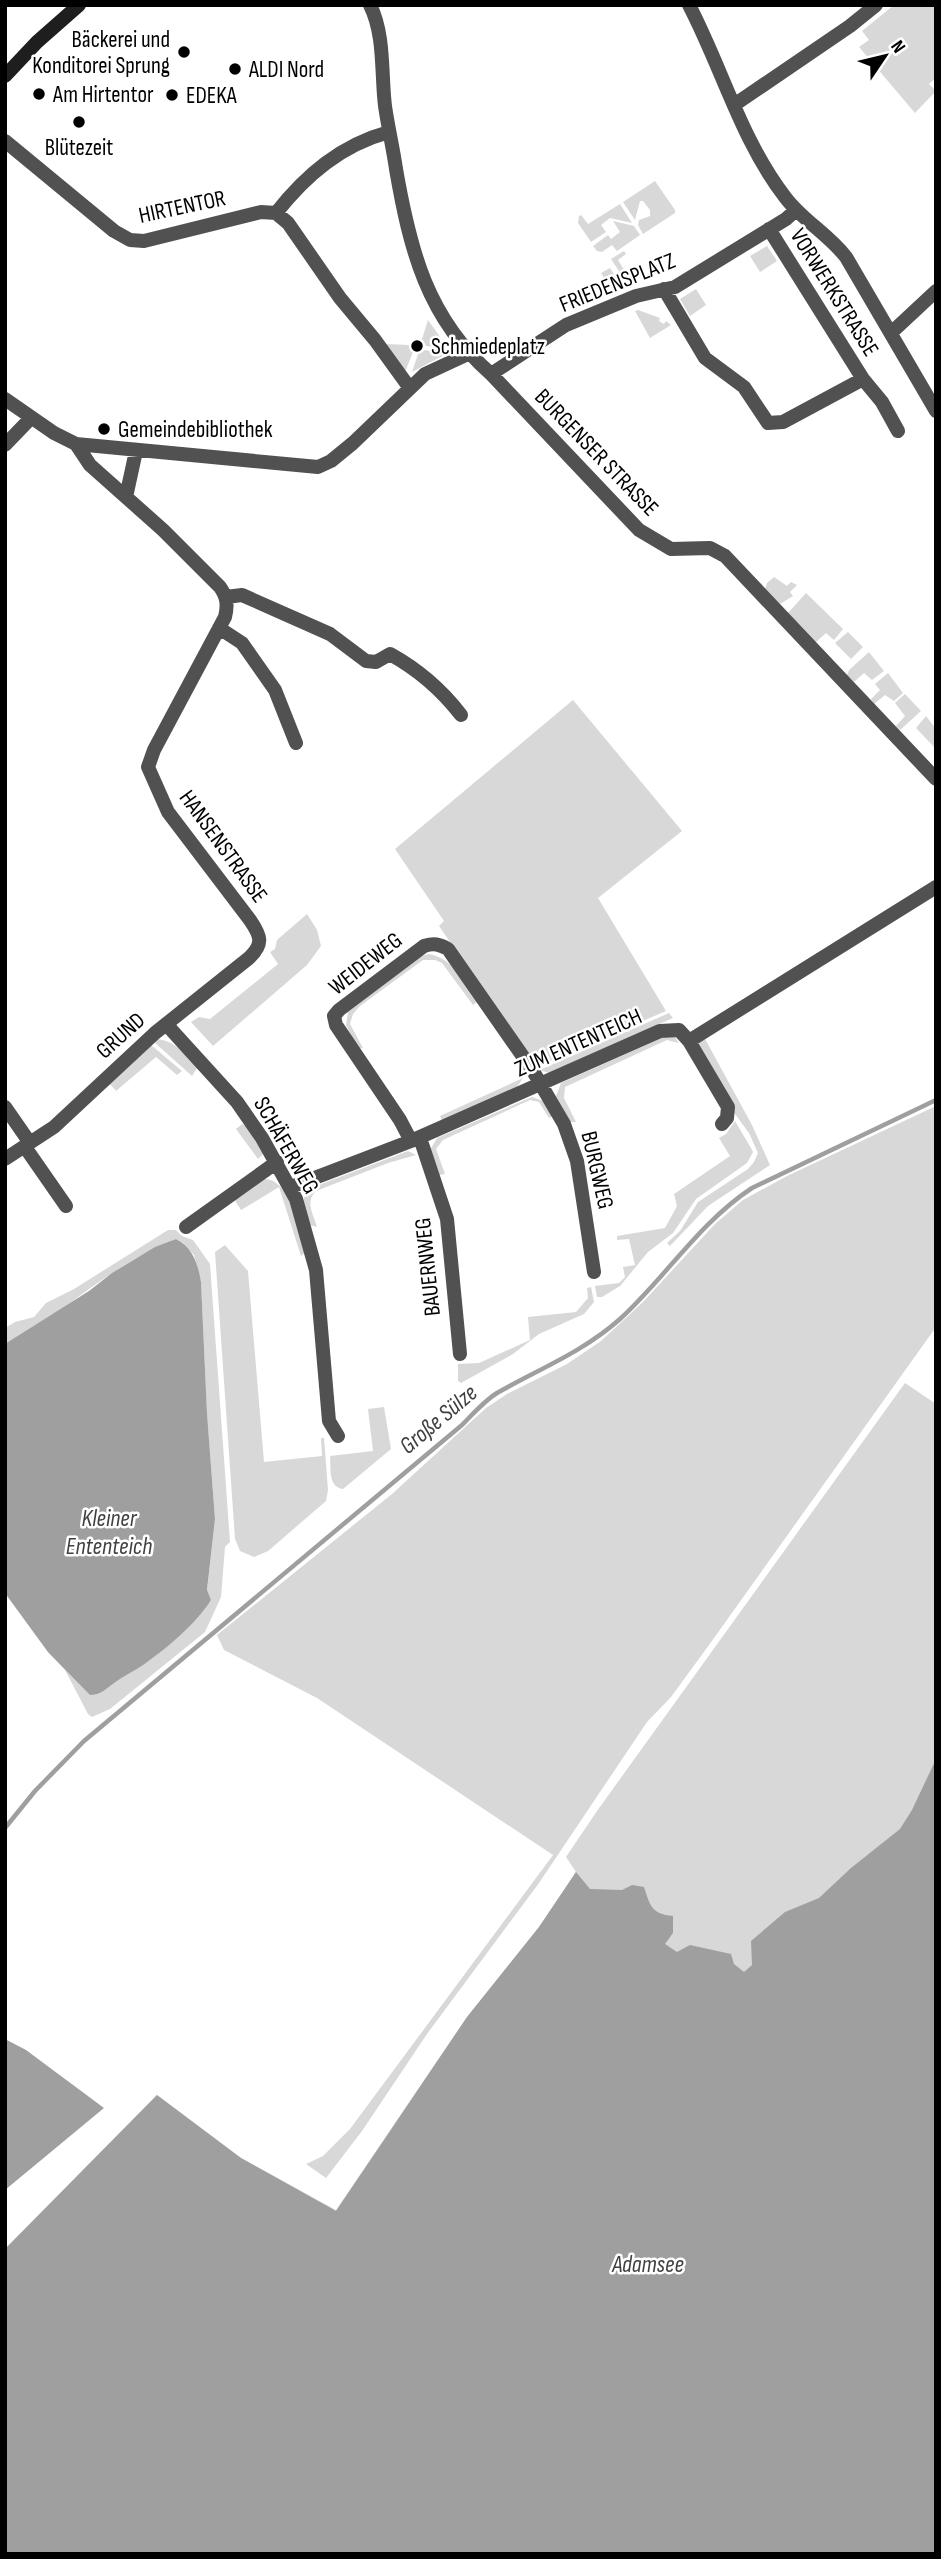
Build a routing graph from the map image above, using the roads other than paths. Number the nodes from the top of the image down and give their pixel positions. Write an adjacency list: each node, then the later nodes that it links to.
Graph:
1 (79, 5): 5 (street)
2 (370, 5): 7 (street, BURGENSER STRASSE)
3 (689, 5): 6 (street)
4 (876, 5): 6 (street)
5 (5, 76)
6 (734, 106): 9 (street)
7 (389, 132): 10 (street); 15 (street, BURGENSER STRASSE)
8 (5, 141): 10 (street, HIRTENTOR)
9 (796, 210): 11 (street, FRIEDENSPLATZ); 14 (street)
10 (276, 214): 18 (street)
11 (769, 229): 12 (street, FRIEDENSPLATZ); 17 (street, VORWERKSTRASSE)
12 (664, 289): 16 (street, FRIEDENSPLATZ); 17 (street, VORWERKSTRASSE)
13 (936, 291): 14 (street)
14 (892, 332): 20 (street)
15 (468, 354): 16 (street, BURGENSER STRASSE); 18 (street)
16 (491, 374): 31 (street, BURGENSER STRASSE)
17 (863, 380): 22 (street, VORWERKSTRASSE)
18 (409, 387): 25 (street)
19 (5, 399): 21 (street)
20 (936, 411)
21 (31, 418): 23 (street); 24 (street)
22 (898, 430)
23 (5, 444)
24 (76, 444): 25 (street); 26 (street)
25 (136, 451): 26 (street)
26 (126, 497): 27 (street)
27 (226, 597): 28 (street, HANSENSTRASSE); 29 (street)
28 (219, 628): 30 (street); 33 (street, HANSENSTRASSE)
29 (461, 715)
30 (296, 743)
31 (936, 779)
32 (936, 887): 35 (street)
33 (260, 940): 34 (street, GRUND)
34 (166, 1024): 40 (street, GRUND); 42 (street, SCHÄFERWEG)
35 (689, 1041): 36 (street, ZUM ENTENTEICH); 38 (street)
36 (540, 1084): 39 (street, ZUM ENTENTEICH); 39 (street, WEIDEWEG); 46 (street, BURGWEG)
37 (5, 1107): 40 (street)
38 (722, 1124)
39 (416, 1140): 43 (street, ZUM ENTENTEICH); 47 (street, BAUERNWEG)
40 (28, 1145): 41 (street, GRUND); 44 (street)
41 (5, 1159)
42 (277, 1163): 43 (street, SCHÄFERWEG); 45 (street)
43 (291, 1187): 48 (street, SCHÄFERWEG)
44 (66, 1206)
45 (186, 1227)
46 (594, 1272)
47 (460, 1354)
48 (338, 1436)

